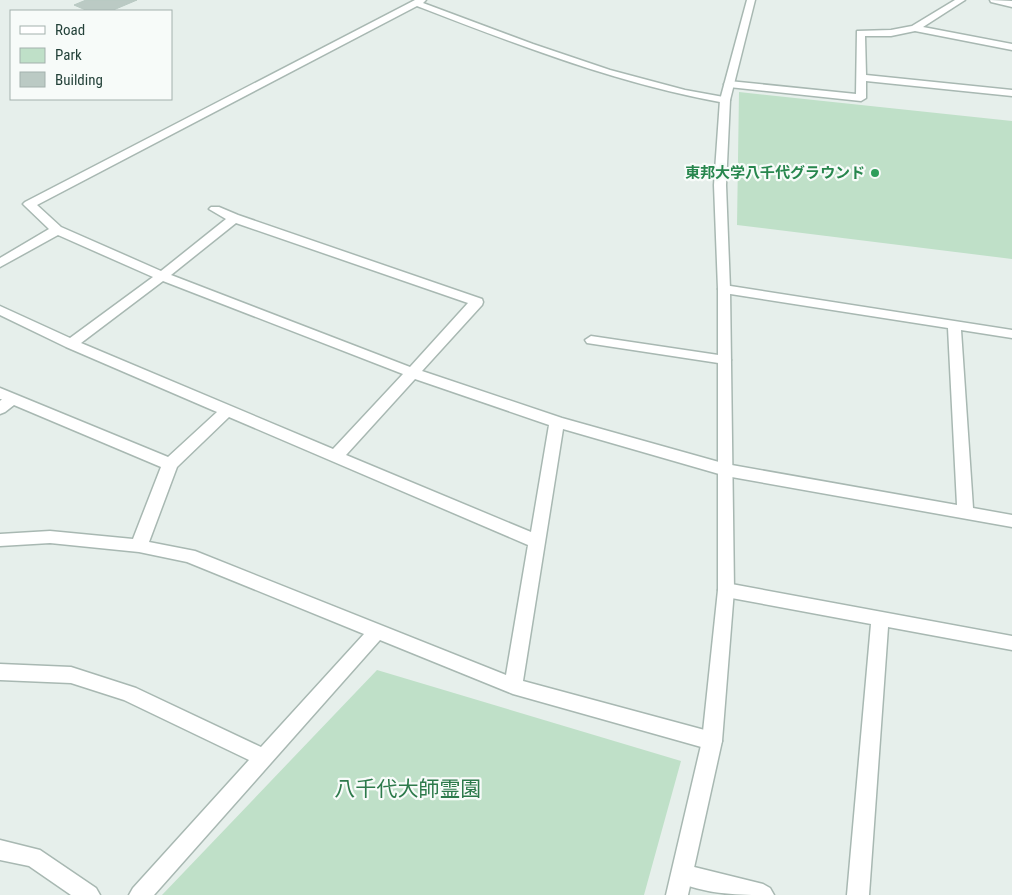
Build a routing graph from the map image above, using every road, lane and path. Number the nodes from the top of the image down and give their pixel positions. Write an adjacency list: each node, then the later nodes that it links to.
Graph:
1 (750, 0): 9 (street)
2 (961, 0): 6 (street)
3 (994, 0): 5 (street)
4 (419, 2): 11 (street); 14 (street)
5 (1012, 4)
6 (915, 28): 7 (street); 8 (street)
7 (1012, 47)
8 (861, 78): 9 (street); 10 (street)
9 (729, 84): 11 (street)
10 (1012, 93)
11 (725, 100): 17 (street)
12 (215, 209): 13 (street)
13 (234, 218): 16 (street); 24 (street)
14 (57, 230): 15 (street); 16 (street)
15 (0, 263)
16 (162, 276): 22 (street); 24 (street)
17 (724, 289): 19 (street); 23 (street)
18 (0, 310): 22 (street)
19 (954, 325): 20 (street); 32 (street)
20 (1012, 334)
21 (591, 340): 23 (lane)
22 (71, 344): 27 (street)
23 (725, 360): 31 (street)
24 (413, 373): 28 (street); 29 (street)
25 (7, 396): 26 (street); 30 (street)
26 (0, 409)
27 (227, 410): 29 (street); 30 (street)
28 (556, 422): 31 (street); 35 (street)
29 (336, 456): 35 (street)
30 (170, 464): 36 (street)
31 (726, 470): 32 (street); 37 (street)
32 (965, 512): 33 (street)
33 (1012, 521)
34 (0, 540): 36 (street)
35 (537, 542): 42 (street)
36 (139, 546): 39 (street)
37 (726, 590): 38 (street); 43 (street)
38 (880, 619): 40 (street); 51 (street)
39 (378, 631): 42 (street); 44 (street)
40 (1012, 643)
41 (0, 672): 44 (street)
42 (513, 686): 43 (street)
43 (712, 741): 46 (street)
44 (264, 758): 48 (street)
45 (0, 850): 47 (street)
46 (682, 874): 49 (street); 50 (street)
47 (89, 895)
48 (140, 895)
49 (677, 895)
50 (763, 895)
51 (858, 895)

